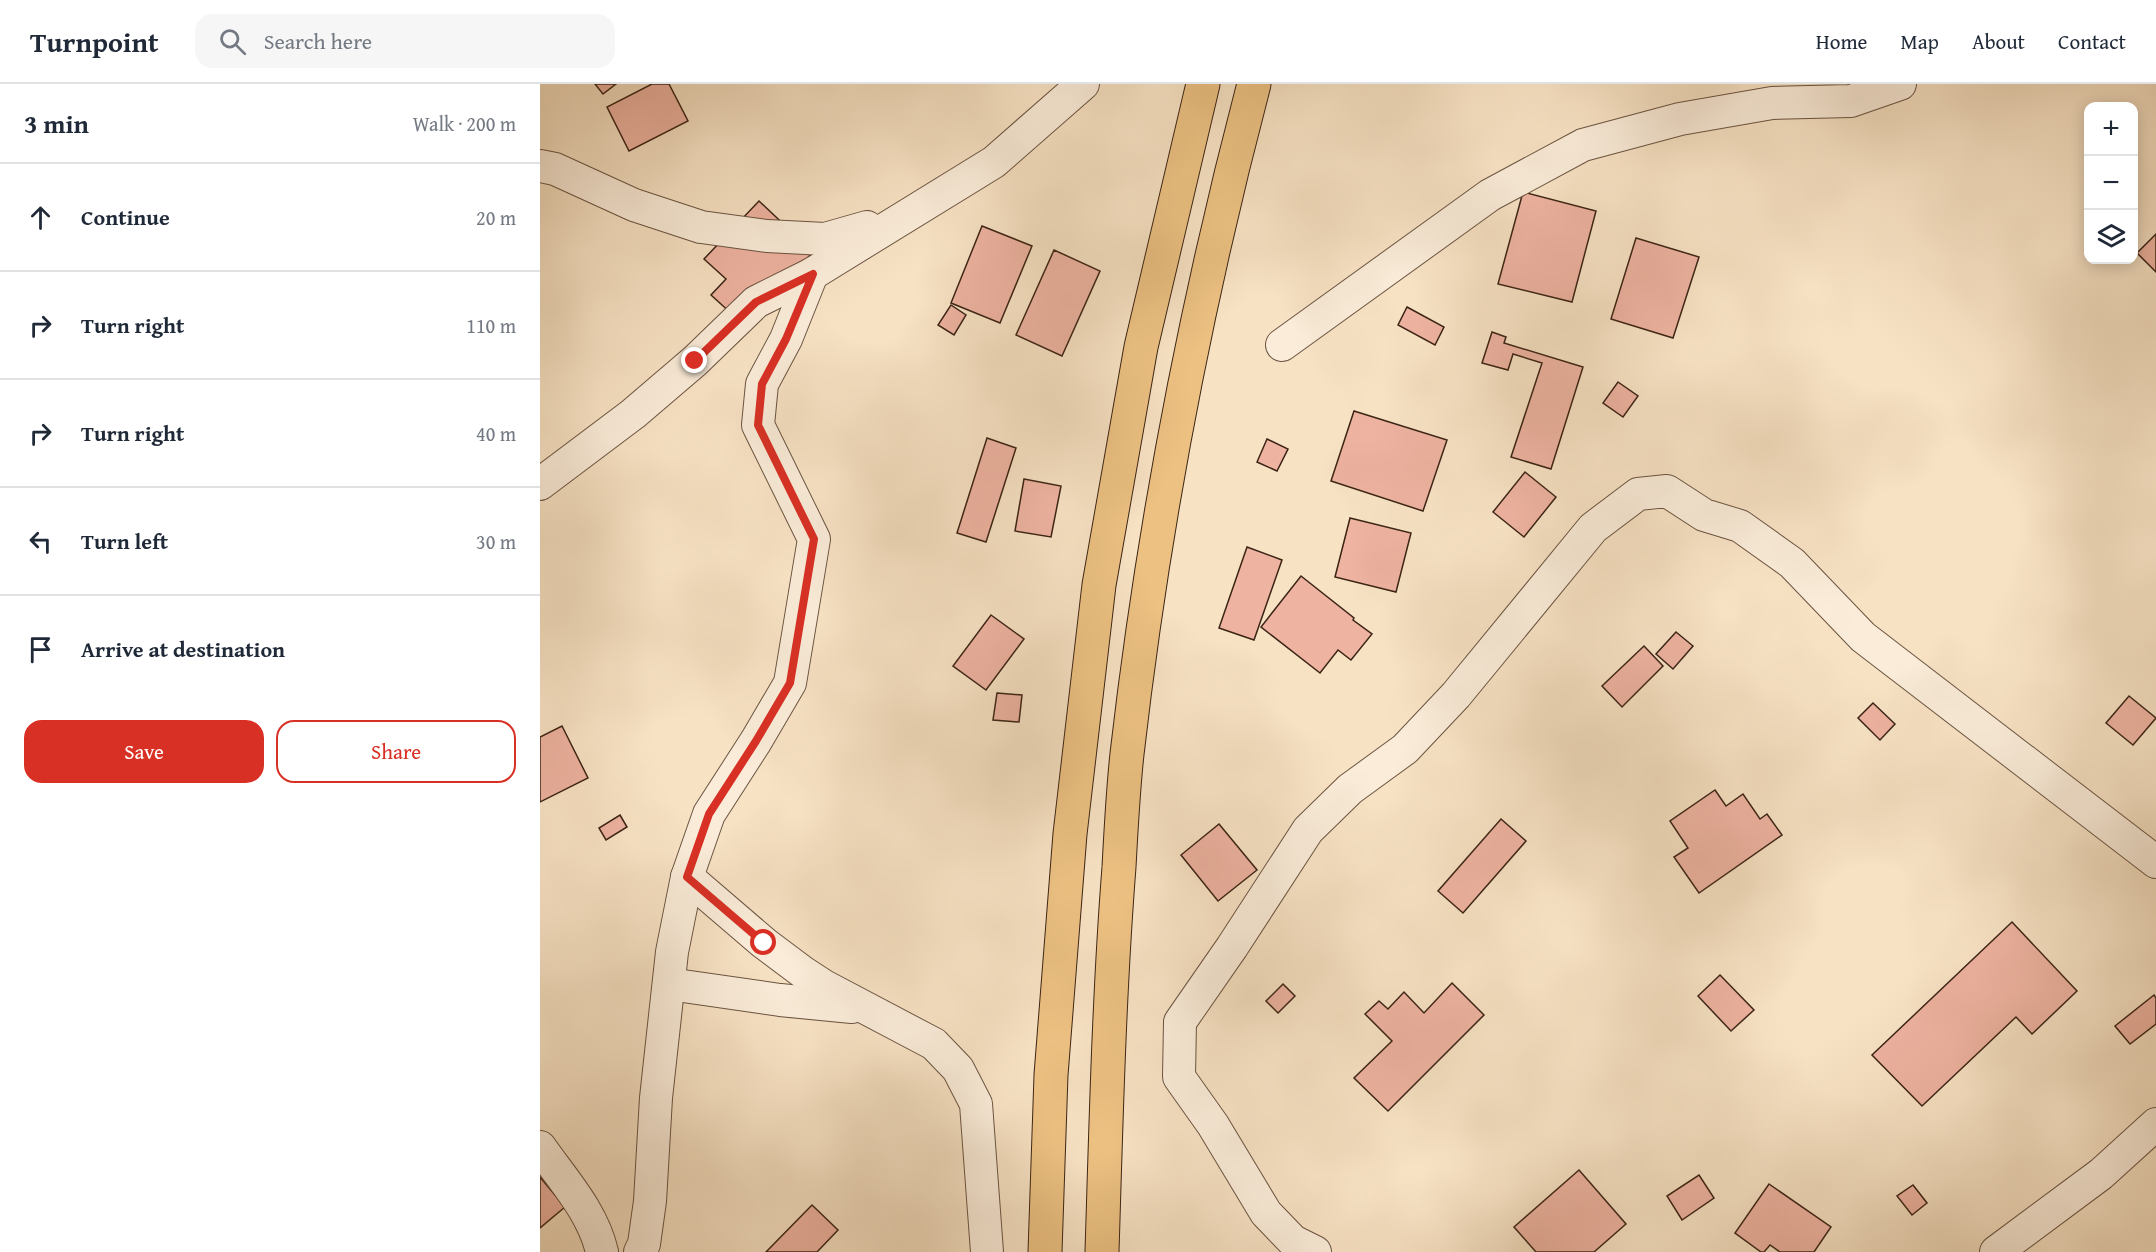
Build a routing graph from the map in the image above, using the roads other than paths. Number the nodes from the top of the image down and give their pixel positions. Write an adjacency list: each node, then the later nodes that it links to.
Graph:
1 (1083, 84): 6 (street)
2 (1203, 84): 19 (main road)
3 (1254, 84): 20 (main road)
4 (1900, 84): 8 (street)
5 (540, 166): 6 (street)
6 (908, 214): 7 (street)
7 (813, 274): 9 (street); 11 (street)
8 (1282, 345)
9 (540, 484)
10 (2156, 862): 21 (street)
11 (687, 877): 12 (street); 13 (street)
12 (669, 984): 13 (street); 17 (street)
13 (865, 1009): 18 (street)
14 (2156, 1124): 22 (street)
15 (540, 1147): 16 (street)
16 (602, 1252)
17 (640, 1252)
18 (987, 1252)
19 (1045, 1252)
20 (1102, 1252)
21 (1314, 1252)
22 (1996, 1252)

